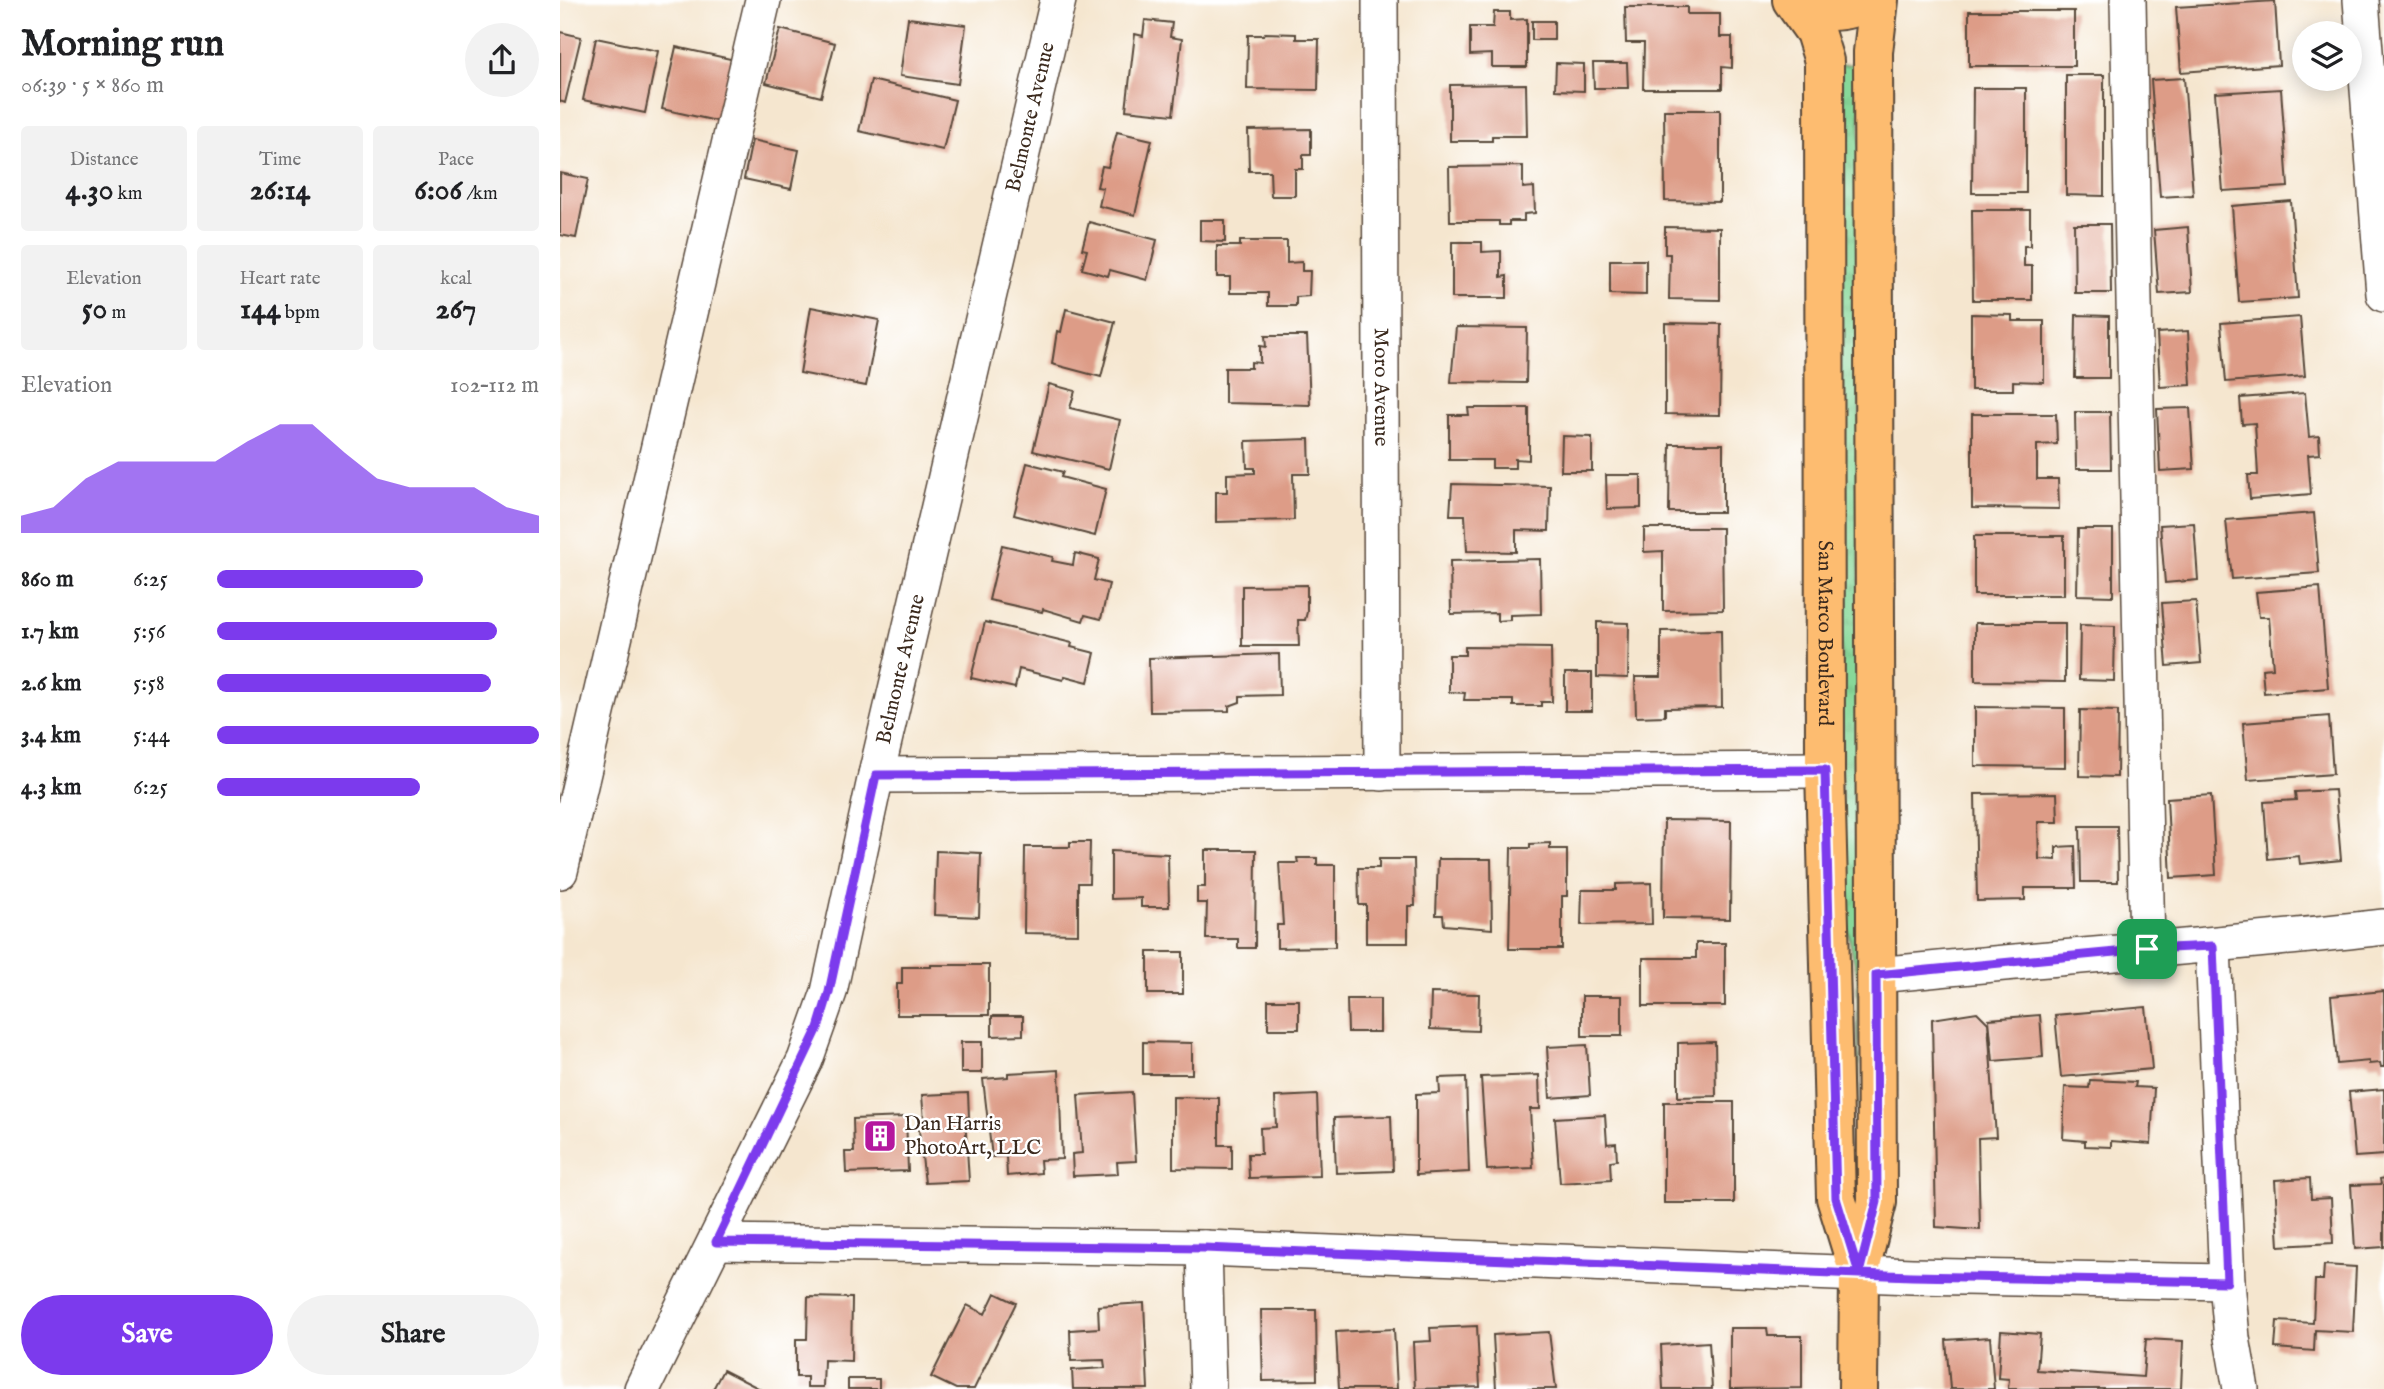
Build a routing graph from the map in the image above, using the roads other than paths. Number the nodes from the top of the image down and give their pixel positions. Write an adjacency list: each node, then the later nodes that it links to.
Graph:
1 (763, 0): 13 (street)
2 (1058, 0): 12 (street, Belmonte Avenue)
3 (1380, 0): 11 (street, Moro Avenue)
4 (1793, 0): 5 (main road); 10 (main road, San Marco Boulevard)
5 (1868, 0)
6 (1879, 0): 17 (main road, San Marco Boulevard)
7 (2128, 0): 16 (street)
8 (2361, 0): 9 (street)
9 (2384, 294)
10 (1825, 770): 11 (street); 20 (main road, San Marco Boulevard)
11 (1382, 773): 12 (street)
12 (876, 775): 18 (street, Belmonte Avenue)
13 (560, 871)
14 (2384, 927): 15 (street)
15 (2213, 946): 16 (street); 21 (street)
16 (2147, 949): 17 (street)
17 (1876, 975): 20 (main road, San Marco Boulevard)
18 (716, 1242): 19 (street); 22 (street, Belmonte Avenue)
19 (1204, 1248): 20 (street); 23 (street)
20 (1859, 1273): 21 (street); 24 (main road, San Marco Boulevard)
21 (2227, 1282): 25 (street)
22 (642, 1389)
23 (1208, 1389)
24 (1858, 1389)
25 (2241, 1389)

